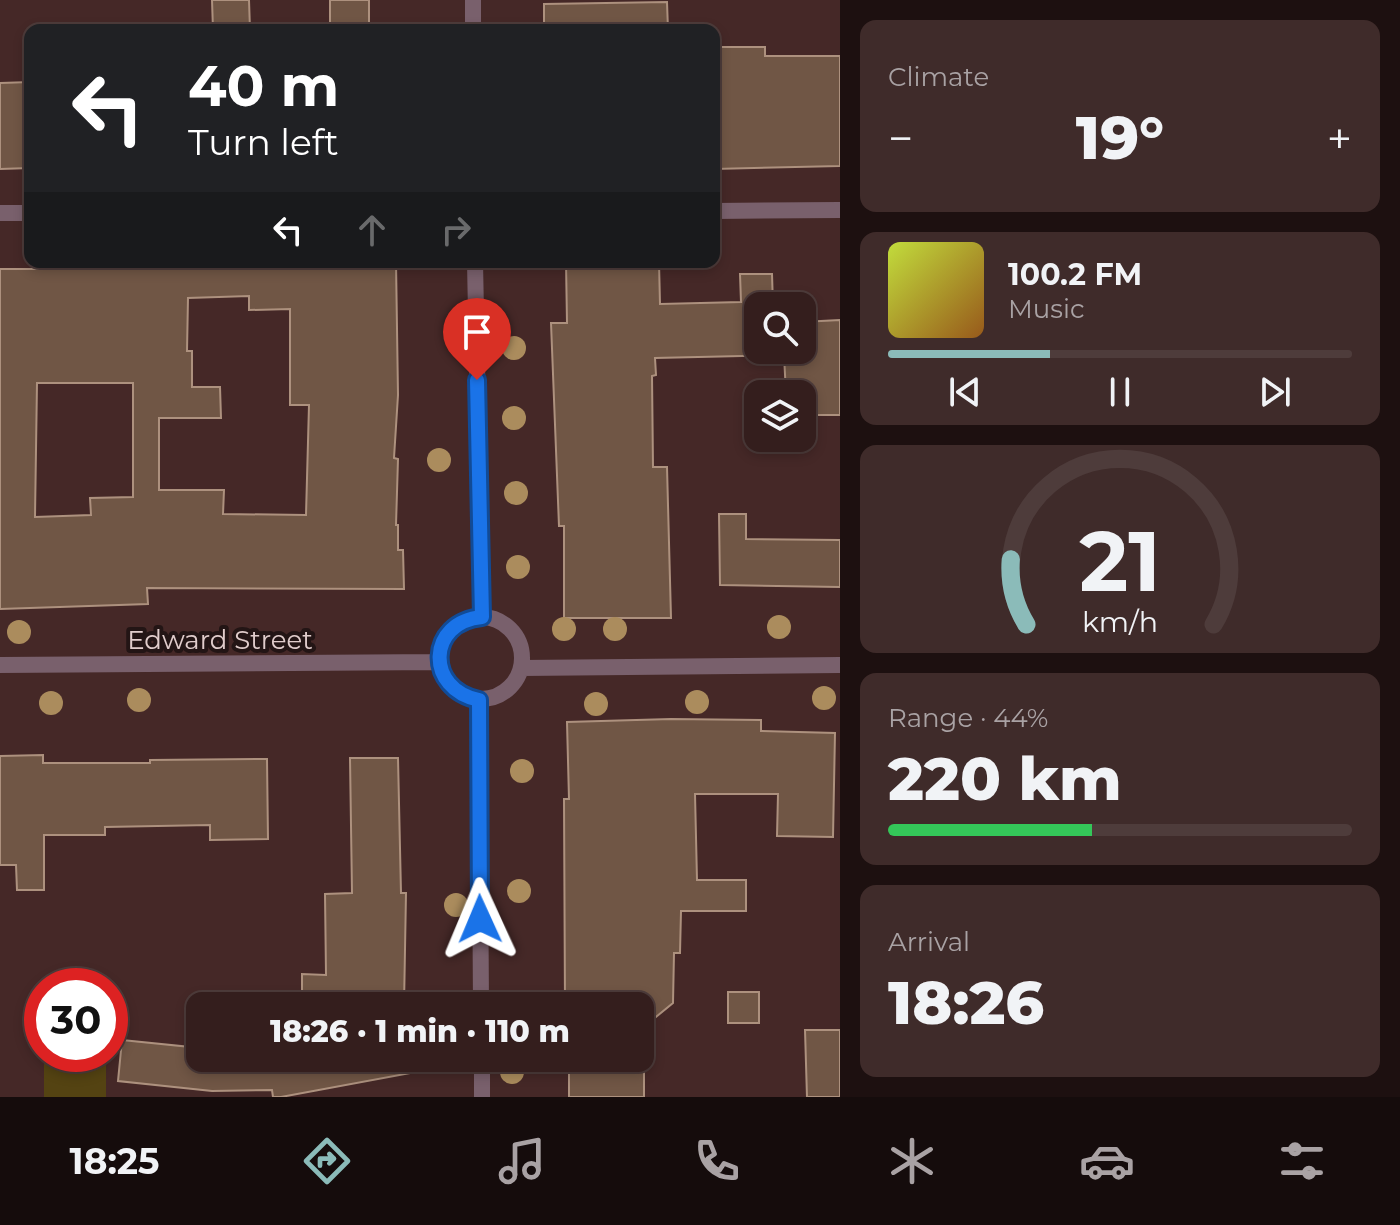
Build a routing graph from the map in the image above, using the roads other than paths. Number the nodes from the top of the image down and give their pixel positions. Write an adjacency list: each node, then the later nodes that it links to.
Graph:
1 (473, 0): 2 (street)
2 (473, 24)
3 (840, 210): 4 (street)
4 (720, 211)
5 (0, 213): 6 (street)
6 (24, 213)
7 (475, 268): 8 (street)
8 (482, 617): 9 (street); 12 (street)
9 (440, 662): 10 (street, Edward Street); 13 (street)
10 (0, 665)
11 (840, 665): 12 (street)
12 (521, 668): 13 (street)
13 (479, 700): 14 (street)
14 (481, 992)
15 (482, 1072): 16 (street)
16 (482, 1097)

